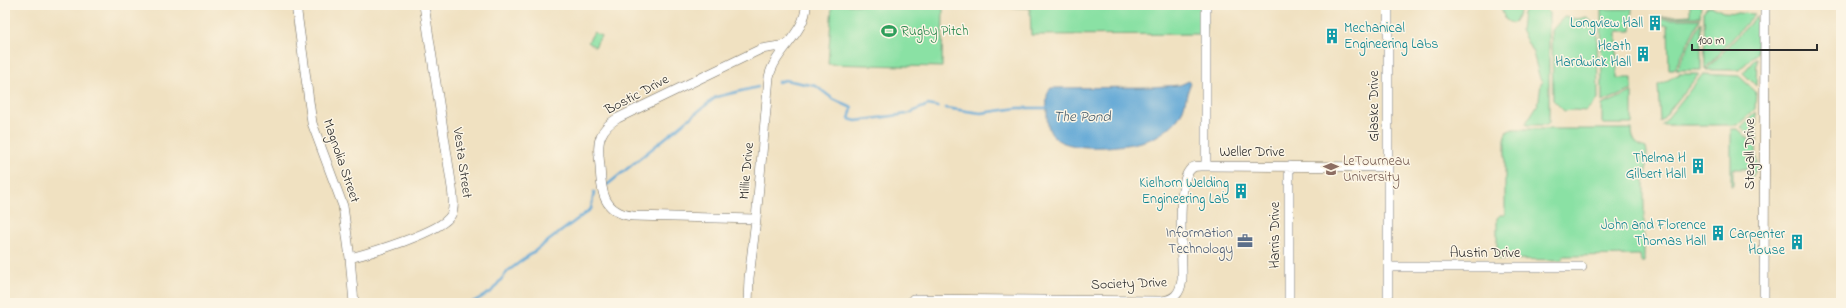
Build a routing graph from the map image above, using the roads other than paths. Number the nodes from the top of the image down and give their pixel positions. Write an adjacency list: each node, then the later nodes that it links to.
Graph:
1 (296, 5): 12 (street, Magnolia Street)
2 (424, 5): 12 (street, Vesta Street)
3 (806, 5): 7 (street)
4 (1206, 5): 8 (street, Weller Drive)
5 (1388, 5): 10 (street, Glaske Drive)
6 (1765, 5): 20 (street, Stegall Drive)
7 (786, 45): 11 (street, Millie Drive); 11 (street, Bostic Drive)
8 (1206, 166): 9 (street, Weller Drive); 15 (street, Society Drive)
9 (1288, 166): 10 (street, Weller Drive); 18 (street, Harris Drive)
10 (1388, 167): 13 (street, Glaske Drive)
11 (756, 219): 17 (street, Millie Drive)
12 (350, 258): 16 (street, Magnolia Street)
13 (1388, 267): 14 (street, Austin Drive); 19 (street, Glaske Drive)
14 (1582, 267)
15 (913, 298)
16 (354, 303)
17 (748, 303)
18 (1288, 303)
19 (1388, 303)
20 (1764, 303)

